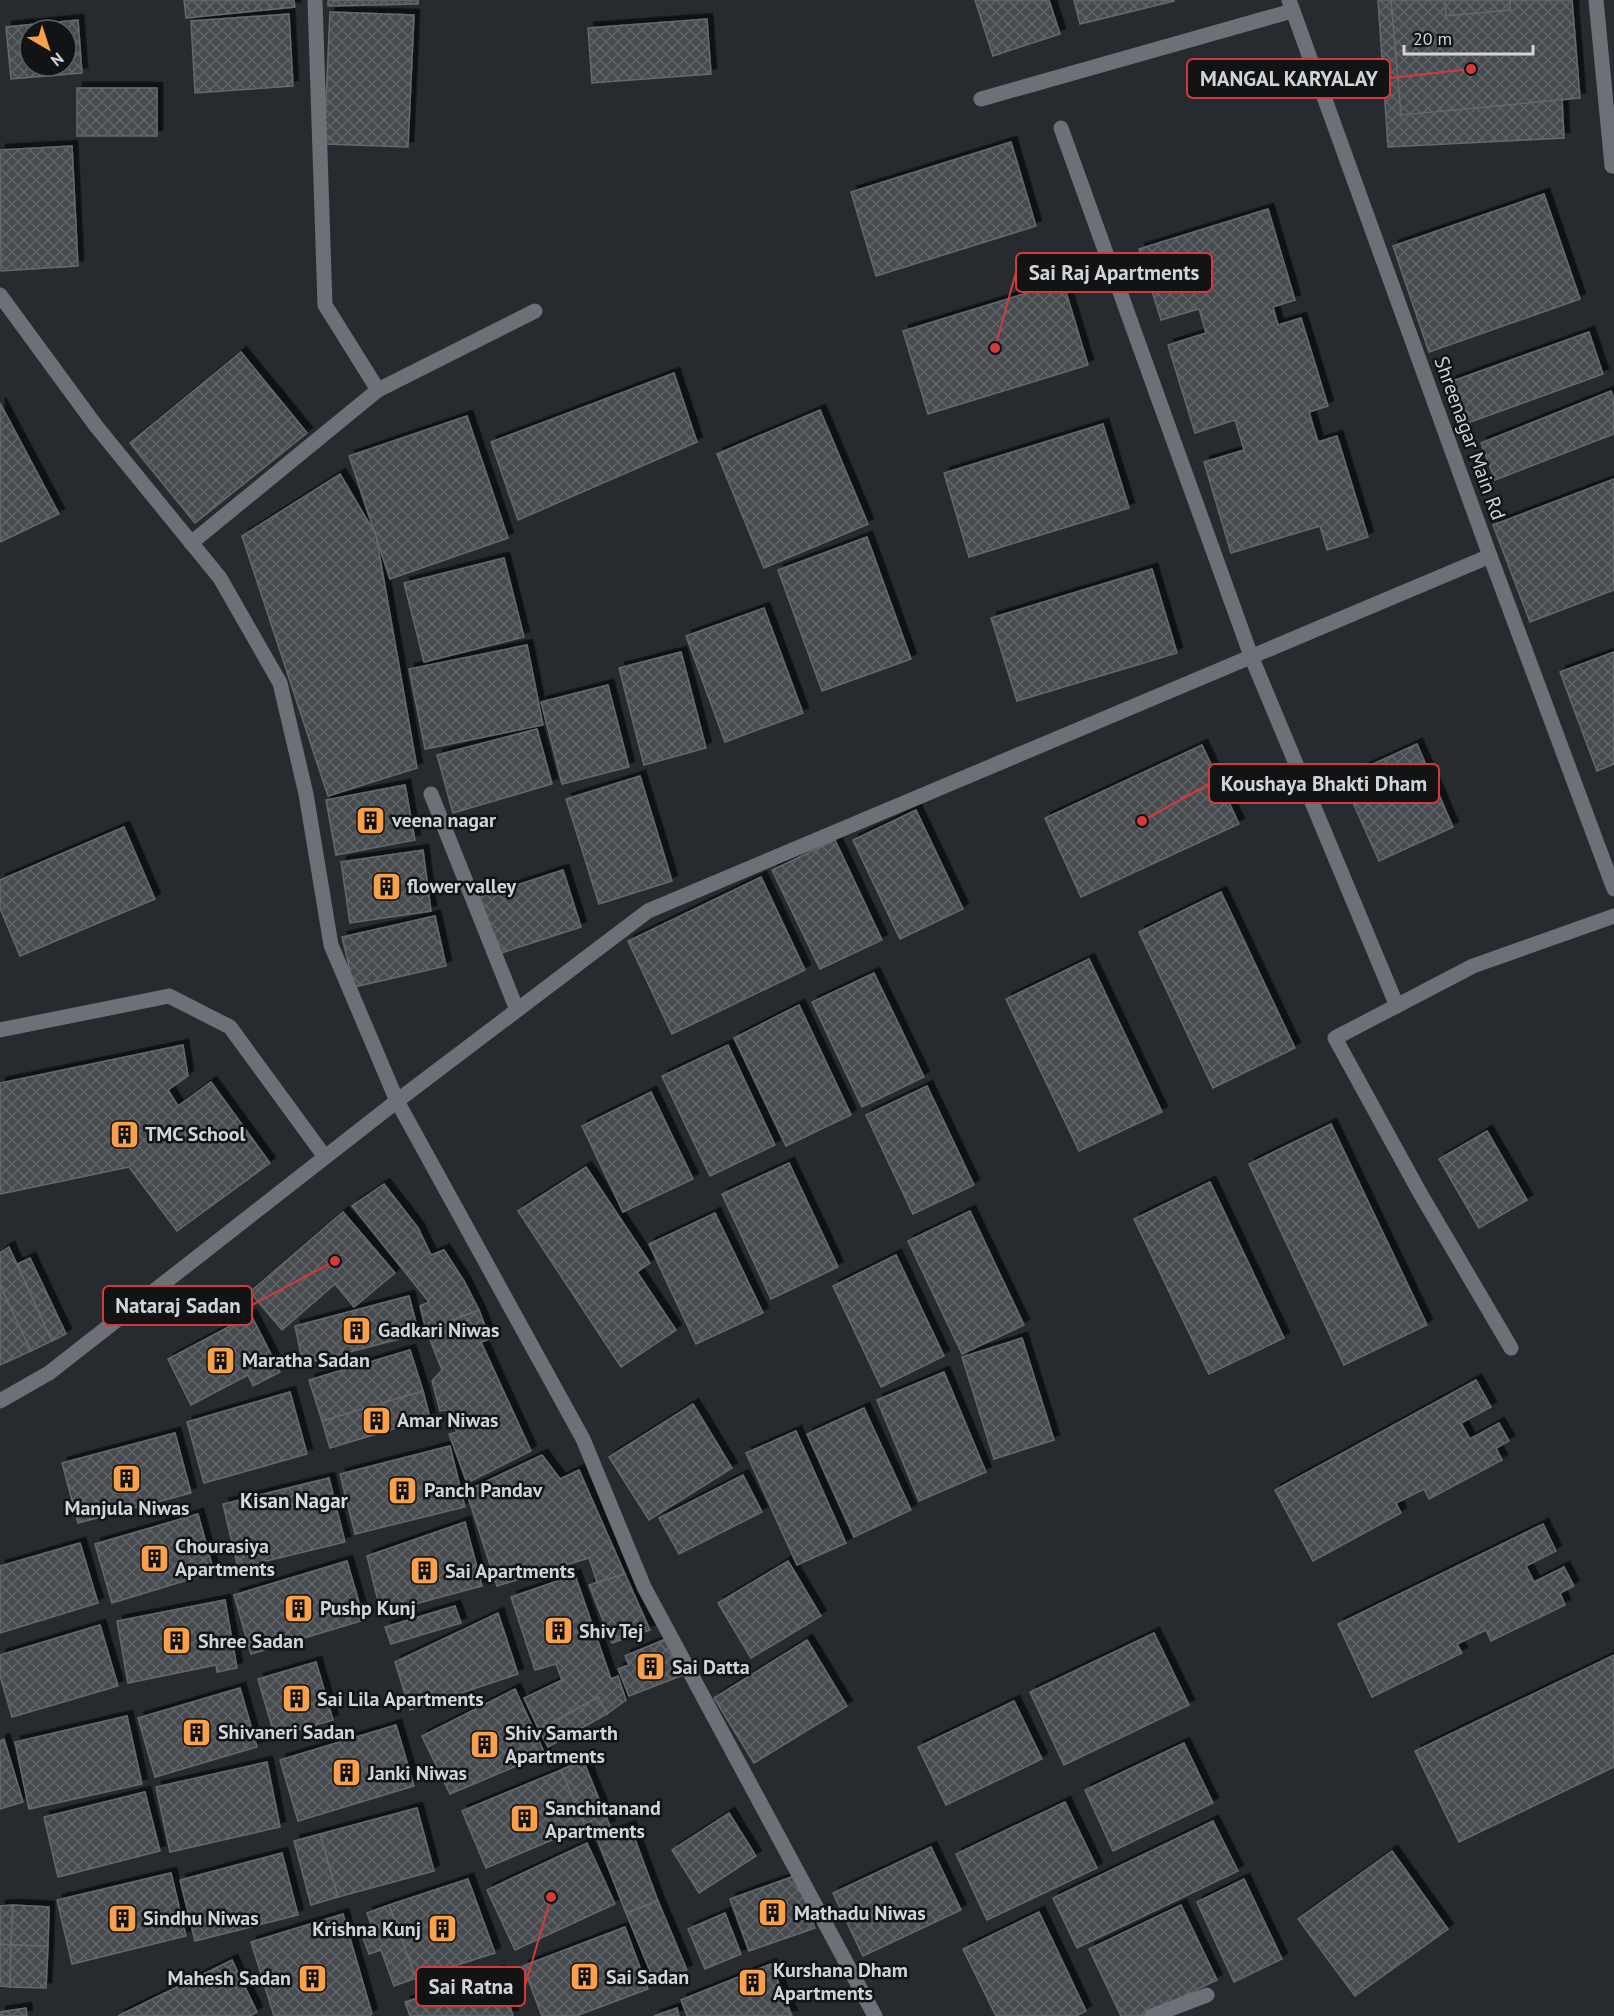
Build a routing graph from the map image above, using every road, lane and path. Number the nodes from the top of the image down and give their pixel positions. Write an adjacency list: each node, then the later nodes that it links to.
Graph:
1 (315, 0): 9 (street)
2 (1596, 0): 6 (street)
3 (1291, 5): 4 (street); 11 (street, Shreenagar Main Rd)
4 (981, 99)
5 (1061, 128): 12 (street)
6 (1614, 166)
7 (0, 295): 10 (street)
8 (536, 311): 9 (street)
9 (378, 390): 10 (street)
10 (191, 543): 19 (street)
11 (1490, 555): 12 (street); 14 (street, Shreenagar Main Rd)
12 (1251, 656): 16 (street); 17 (street)
13 (431, 794): 17 (street)
14 (1614, 889)
15 (1614, 916): 16 (street)
16 (1397, 1006): 21 (street)
17 (517, 1010): 19 (street)
18 (0, 1030): 20 (street)
19 (397, 1101): 20 (street); 24 (street)
20 (325, 1157): 22 (street)
21 (1510, 1348)
22 (0, 1401)
23 (1208, 1995): 25 (street)
24 (875, 2016)
25 (1152, 2016)

